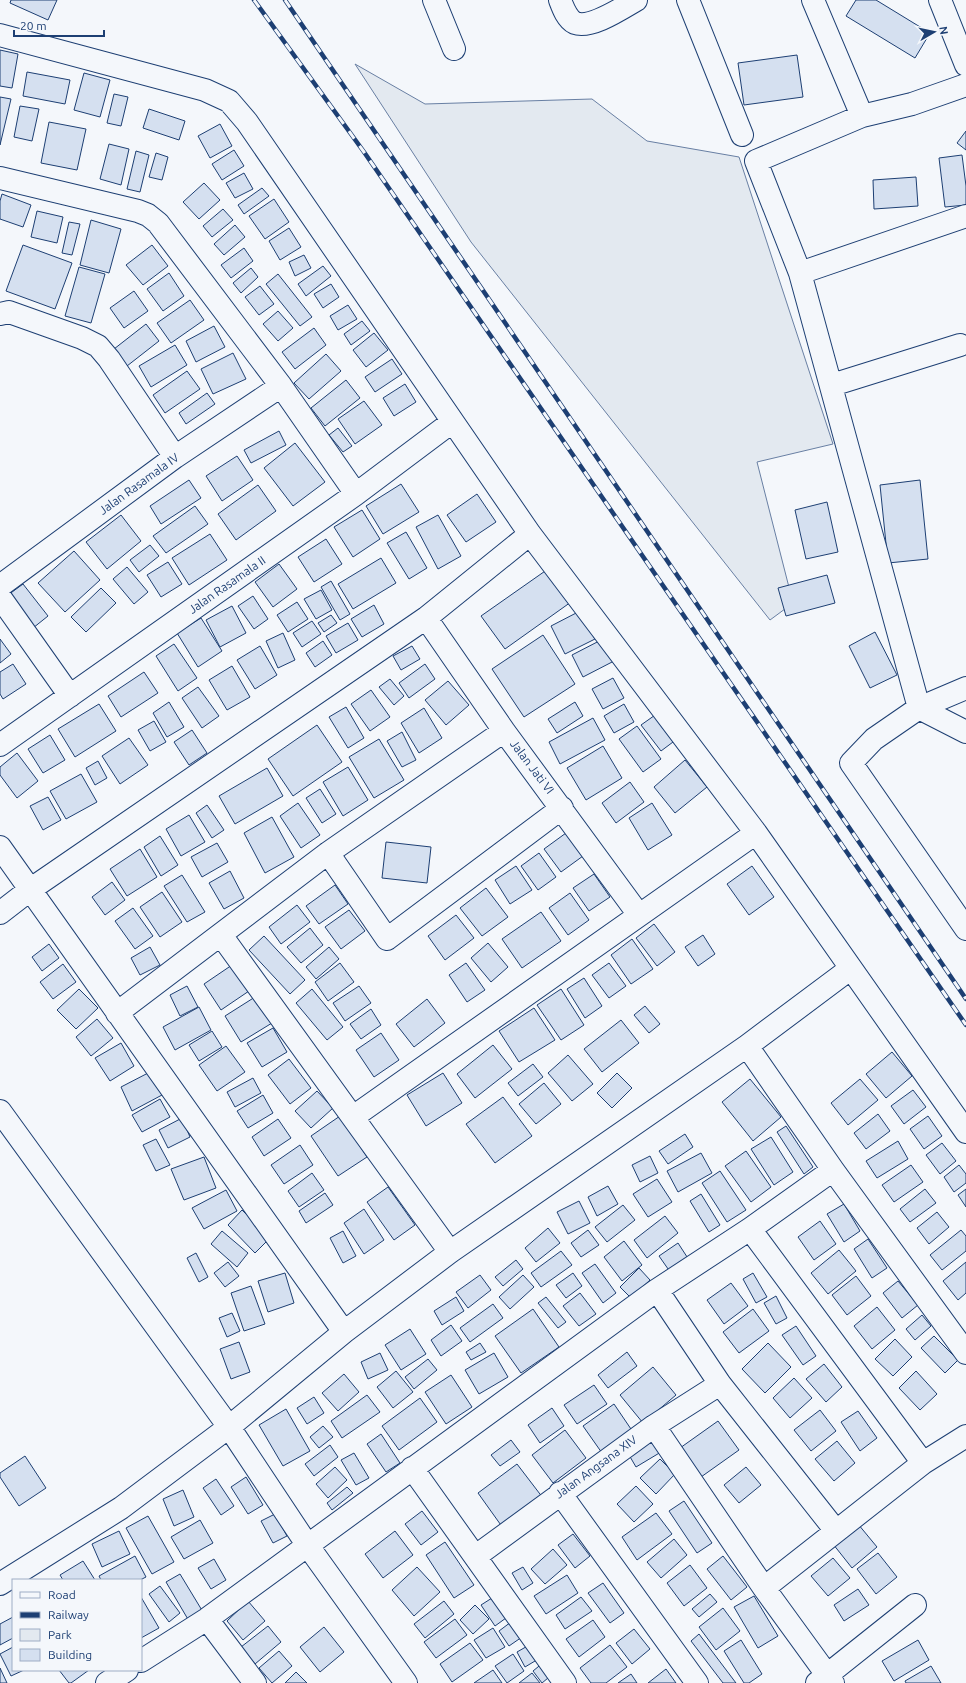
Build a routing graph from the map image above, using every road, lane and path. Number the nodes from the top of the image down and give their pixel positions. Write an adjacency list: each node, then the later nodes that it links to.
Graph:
1 (434, 0): 8 (street)
2 (560, 0): 3 (street)
3 (636, 0)
4 (688, 0): 12 (street)
5 (813, 0): 11 (street)
6 (940, 0): 9 (street)
7 (0, 35): 20 (street)
8 (454, 49)
9 (966, 65)
10 (966, 85): 11 (street)
11 (862, 116): 15 (street)
12 (742, 135)
13 (0, 178): 19 (street)
14 (966, 216): 15 (street)
15 (800, 273): 18 (street)
16 (0, 314): 21 (street)
17 (960, 345): 18 (street)
18 (832, 385): 29 (street)
19 (281, 386): 21 (street, Jalan Rasamala IV); 22 (street)
20 (452, 422): 22 (street, Jalan Rasamala II); 23 (street)
21 (175, 457): 24 (street, Jalan Rasamala IV)
22 (356, 494): 28 (street, Jalan Rasamala II)
23 (530, 534): 26 (street); 34 (street)
24 (0, 586)
25 (0, 597): 28 (street)
26 (426, 618): 30 (street, Jalan Jati VI); 37 (street)
27 (966, 688): 29 (street)
28 (70, 696): 32 (street, Jalan Rasamala II)
29 (919, 708): 31 (street); 40 (street)
30 (504, 731): 33 (street, Jalan Jati VI); 36 (street)
31 (966, 732)
32 (0, 745)
33 (562, 808): 36 (street); 39 (street, Jalan Jati VI)
34 (756, 833): 39 (street); 42 (street)
35 (0, 847): 37 (street)
36 (328, 853): 41 (street)
37 (31, 889): 38 (street); 43 (street)
38 (0, 913)
39 (639, 916): 46 (street)
40 (966, 928)
41 (221, 935): 43 (street); 46 (street)
42 (850, 969): 44 (street); 47 (street)
43 (117, 1013): 52 (street)
44 (747, 1046): 48 (street); 50 (street)
45 (0, 1111): 56 (street)
46 (353, 1117): 50 (street)
47 (966, 1132)
48 (833, 1170): 49 (street); 53 (street)
49 (750, 1229): 51 (street); 58 (street)
50 (450, 1252): 52 (street)
51 (657, 1290): 54 (street); 59 (street)
52 (344, 1332): 56 (street)
53 (966, 1353)
54 (720, 1384): 55 (street, Jalan Angsana XIV); 61 (street)
55 (654, 1426): 60 (street, Jalan Angsana XIV); 65 (street)
56 (229, 1427): 62 (street); 64 (street)
57 (966, 1436): 58 (street)
58 (924, 1463): 61 (street)
59 (412, 1468): 62 (street); 63 (street)
60 (560, 1493): 63 (street, Jalan Angsana XIV); 75 (street)
61 (836, 1531): 65 (street)
62 (308, 1546): 67 (street); 73 (street)
63 (476, 1556): 74 (street)
64 (0, 1584)
65 (764, 1588): 70 (street)
66 (915, 1605): 70 (street)
67 (207, 1619): 68 (street); 72 (street)
68 (142, 1660)
69 (125, 1671): 71 (street)
70 (826, 1681)
71 (107, 1683)
72 (255, 1683)
73 (406, 1683)
74 (565, 1683)
75 (697, 1683)

